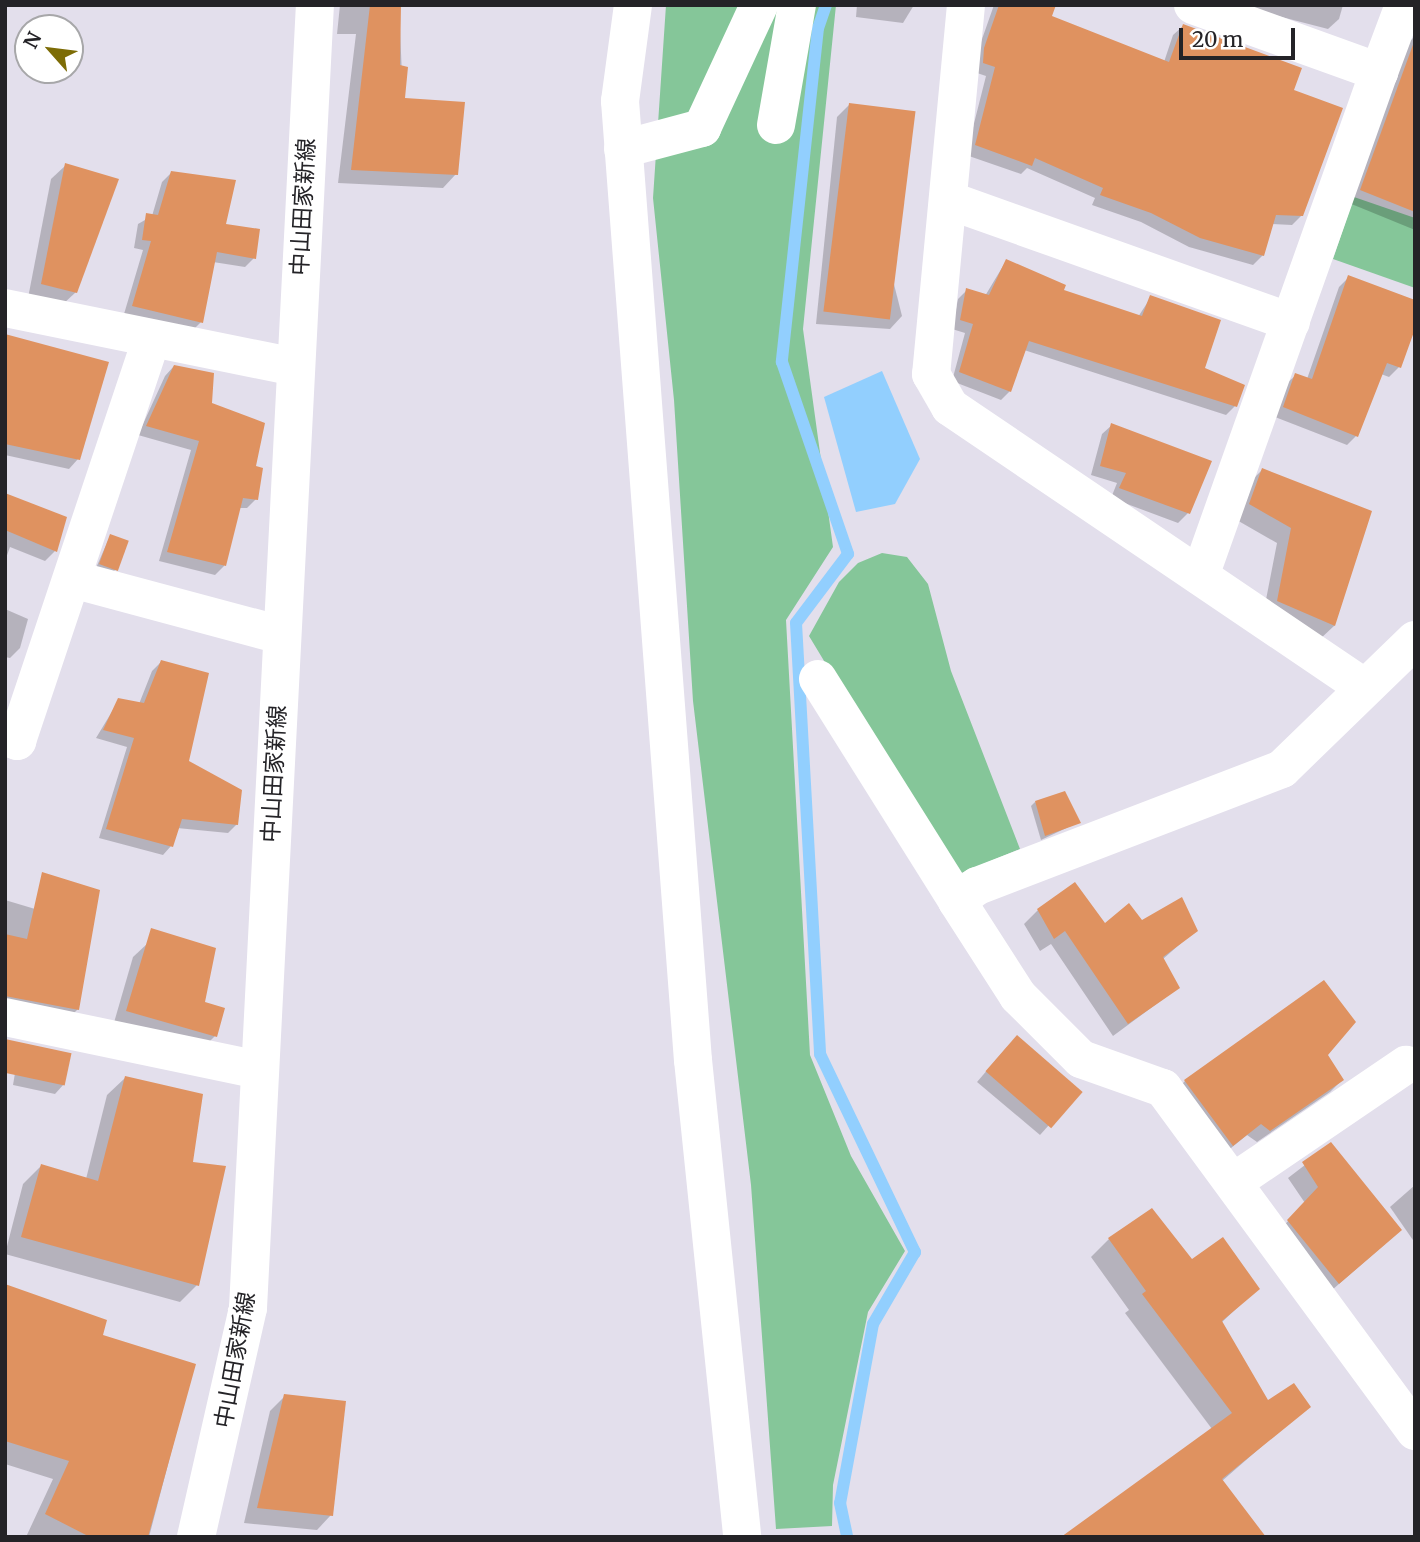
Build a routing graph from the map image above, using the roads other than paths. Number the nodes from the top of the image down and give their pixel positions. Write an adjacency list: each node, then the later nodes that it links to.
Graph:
1 (315, 5): 15 (street, 中山田家新線)
2 (633, 5): 10 (street)
3 (759, 5): 10 (street)
4 (796, 5): 9 (street)
5 (966, 5): 11 (street)
6 (1193, 5): 8 (street)
7 (1404, 5): 8 (street)
8 (1379, 72): 13 (street)
9 (776, 125)
10 (624, 149): 30 (street)
11 (947, 200): 13 (street); 16 (street)
12 (5, 308): 14 (street)
13 (1291, 322): 16 (street)
14 (151, 341): 15 (street); 17 (street)
15 (296, 367): 18 (street, 中山田家新線)
16 (1200, 576): 21 (street)
17 (72, 579): 18 (street); 22 (street)
18 (281, 635): 26 (street, 中山田家新線)
19 (1415, 640): 21 (street)
20 (818, 679): 23 (street)
21 (1363, 687): 23 (street)
22 (5, 737)
23 (957, 901): 27 (street)
24 (5, 1017): 26 (street)
25 (1406, 1065): 27 (street)
26 (259, 1070): 29 (street, 中山田家新線)
27 (1235, 1181): 28 (street)
28 (1415, 1431)
29 (196, 1537)
30 (742, 1537)

